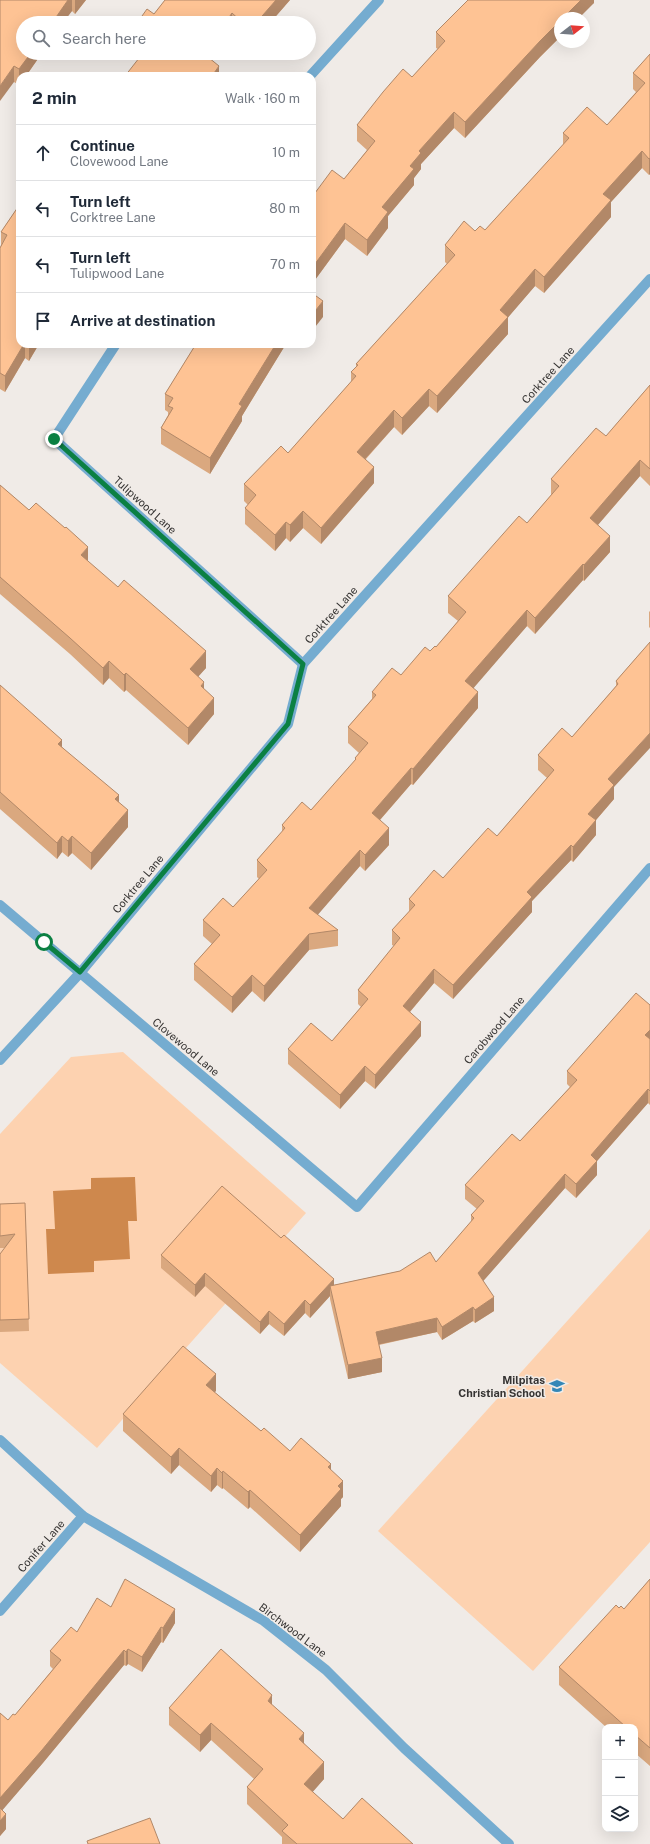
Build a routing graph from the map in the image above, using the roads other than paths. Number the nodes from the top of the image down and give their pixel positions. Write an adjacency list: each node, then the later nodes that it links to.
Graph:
1 (379, 0): 2 (street)
2 (314, 72)
3 (650, 279): 5 (street, Corktree Lane)
4 (113, 348): 5 (street, Tulipwood Lane)
5 (303, 664): 8 (street, Corktree Lane)
6 (650, 868): 10 (street, Carobwood Lane)
7 (0, 905): 8 (street, Clovewood Lane)
8 (80, 972): 9 (street, Corktree Lane); 10 (street, Clovewood Lane)
9 (0, 1060)
10 (357, 1207)
11 (0, 1440): 12 (street, Birchwood Lane)
12 (83, 1516): 13 (street, Conifer Lane); 14 (street, Birchwood Lane)
13 (0, 1611)
14 (509, 1844)

